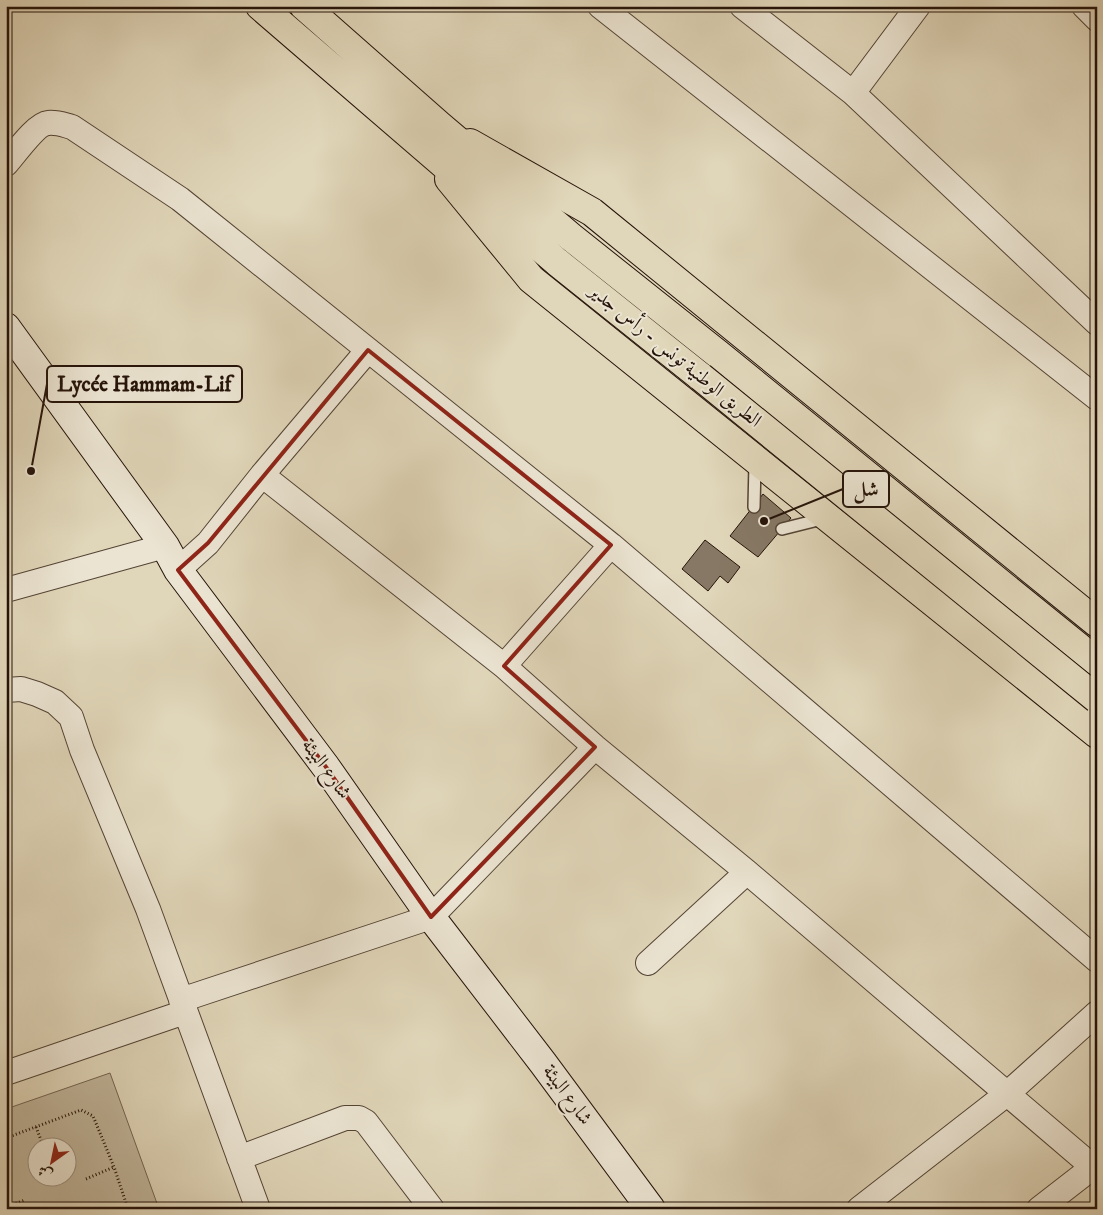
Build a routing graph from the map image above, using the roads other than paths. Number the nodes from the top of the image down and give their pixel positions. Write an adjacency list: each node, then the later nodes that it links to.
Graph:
1 (260, 6): 9 (main road, الطريق الوطنية تونس - رأس جدير)
2 (304, 6): 9 (main road, الطريق الوطنية تونس - رأس جدير)
3 (600, 6): 14 (street)
4 (742, 6): 8 (street)
5 (918, 6): 8 (street)
6 (1084, 6): 7 (street)
7 (1097, 19)
8 (853, 93): 11 (street)
9 (430, 135): 15 (main road); 23 (main road); 27 (main road, الطريق الوطنية تونس - رأس جدير); 31 (main road, الطريق الوطنية تونس - رأس جدير, bridge)
10 (6, 164): 13 (street)
11 (1097, 323)
12 (6, 327): 21 (main road, شارع البيئة)
13 (368, 350): 16 (street); 20 (street)
14 (1097, 398)
15 (755, 459): 17 (lane); 18 (main road)
16 (262, 475): 22 (street); 28 (street)
17 (754, 507)
18 (828, 518): 19 (lane); 33 (main road)
19 (782, 530)
20 (611, 544): 28 (street); 37 (street)
21 (165, 546): 22 (main road, شارع البيئة); 24 (street)
22 (178, 570): 36 (main road, شارع البيئة)
23 (1036, 575): 25 (main road); 26 (main road)
24 (6, 590)
25 (1097, 608)
26 (1097, 624)
27 (1097, 662)
28 (504, 666): 34 (street)
29 (6, 690): 39 (street)
30 (1097, 690): 32 (main road)
31 (1097, 699)
32 (1097, 725)
33 (1097, 734)
34 (595, 747): 35 (street); 36 (street)
35 (747, 872): 38 (street); 42 (street)
36 (431, 918): 39 (street); 47 (main road, شارع البيئة)
37 (1097, 960)
38 (648, 964)
39 (183, 1006): 41 (street); 43 (street)
40 (1097, 1013): 42 (street)
41 (6, 1073)
42 (1008, 1093): 44 (street); 48 (street)
43 (240, 1158): 45 (street); 46 (street)
44 (1095, 1166): 49 (street)
45 (258, 1209)
46 (432, 1209)
47 (651, 1209)
48 (859, 1209)
49 (1039, 1209)

